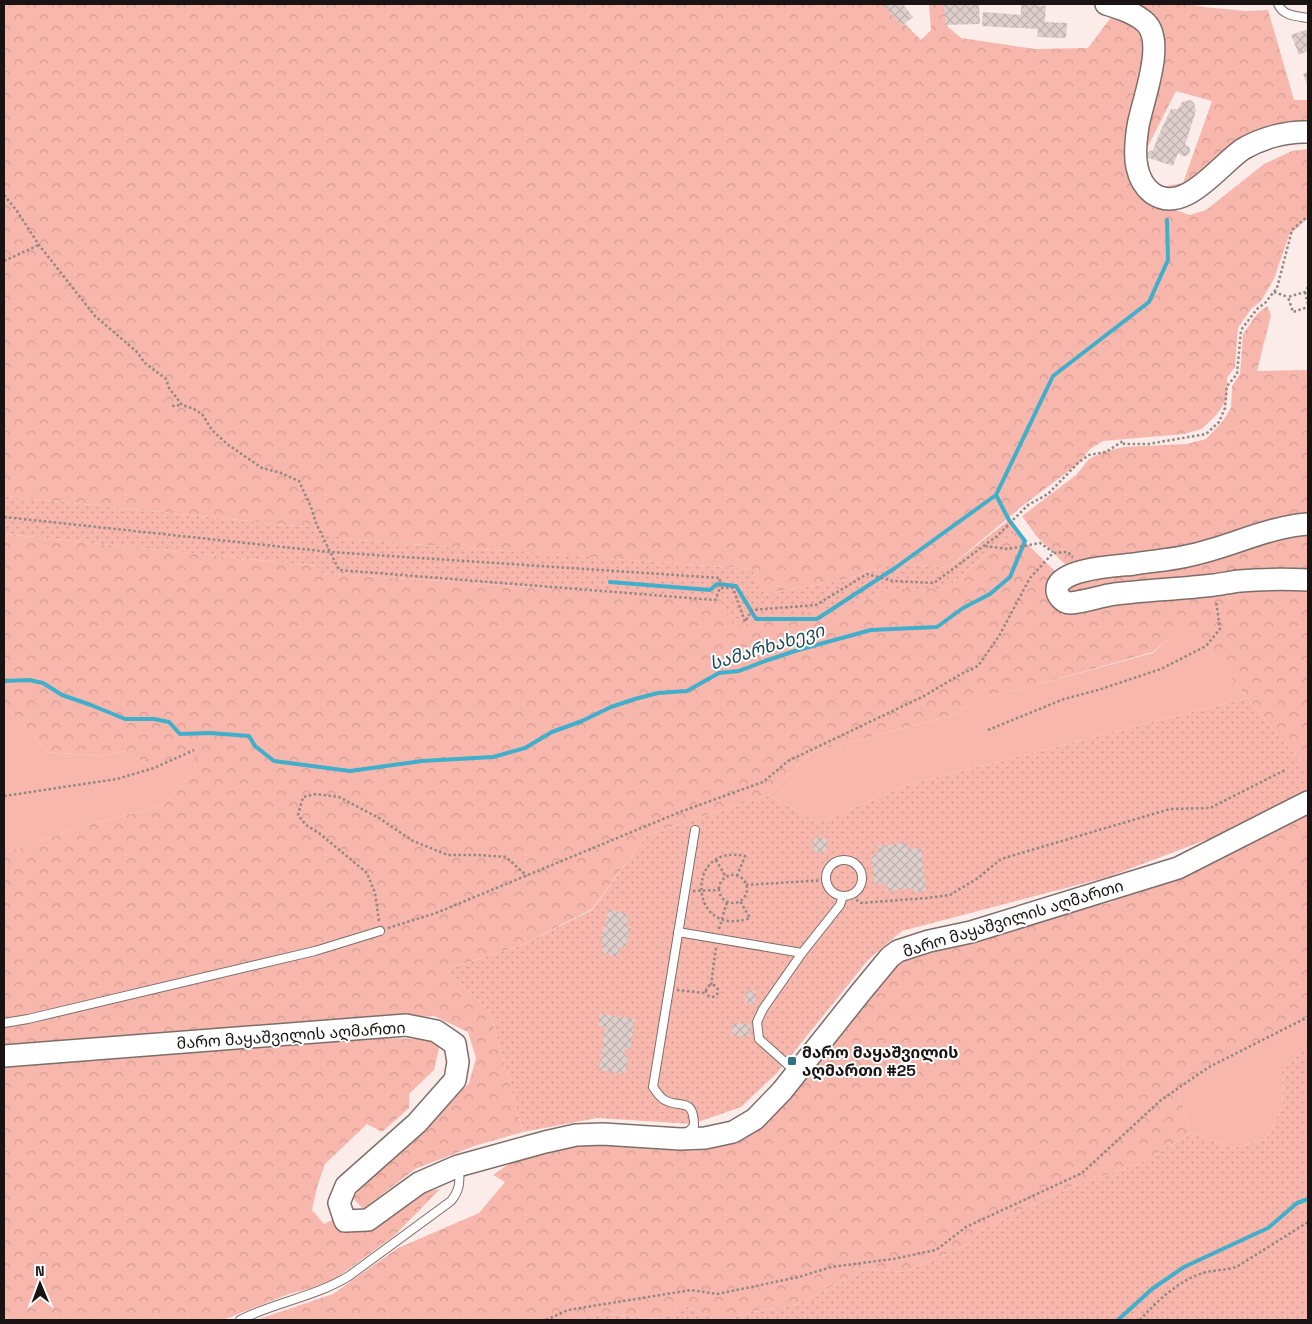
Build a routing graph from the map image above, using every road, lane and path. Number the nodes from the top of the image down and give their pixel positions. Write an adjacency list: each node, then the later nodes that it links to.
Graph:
1 (1106, 4): 4 (main road)
2 (1278, 4): 3 (lane)
3 (1308, 18)
4 (1308, 132)
5 (4, 196): 7 (path)
6 (1308, 216): 10 (path)
7 (39, 245): 8 (path); 14 (path)
8 (4, 261)
9 (1308, 287): 11 (path)
10 (1274, 292): 12 (path); 18 (path)
11 (1305, 292): 12 (path); 13 (path)
12 (1288, 297): 13 (path)
13 (1308, 305)
14 (182, 405): 15 (path); 19 (path)
15 (172, 406)
16 (4, 517): 19 (path)
17 (1308, 524): 21 (main road)
18 (985, 546): 20 (path); 24 (path)
19 (330, 552): 24 (path); 24 (path)
20 (1053, 553): 21 (path); 32 (path)
21 (1083, 570): 23 (main road)
22 (1308, 580): 23 (main road)
23 (1214, 585): 25 (path)
24 (720, 588)
25 (988, 730)
26 (194, 750): 28 (path)
27 (1285, 770): 40 (path)
28 (4, 796)
29 (1308, 802): 50 (main road, მარო მაყაშვილის აღმართი)
30 (695, 830): 39 (lane)
31 (716, 860): 33 (path); 34 (path); 38 (path)
32 (527, 876): 42 (path); 42 (path)
33 (737, 876): 34 (path); 36 (path)
34 (726, 877): 37 (path)
35 (826, 880): 36 (path); 40 (lane); 40 (lane)
36 (746, 885): 41 (path)
37 (719, 890): 38 (path); 41 (path)
38 (700, 891): 39 (path); 41 (path)
39 (685, 892): 43 (lane)
40 (846, 895): 44 (lane)
41 (740, 901)
42 (380, 931): 48 (lane)
43 (678, 932): 44 (lane); 45 (lane)
44 (802, 953): 50 (lane)
45 (669, 988): 46 (path); 51 (lane)
46 (706, 993): 46 (path)
47 (1308, 1017): 55 (path)
48 (4, 1023)
49 (4, 1056): 52 (main road, მარო მაყაშვილის აღმართი)
50 (797, 1073): 51 (main road, მარო მაყაშვილის აღმართი)
51 (680, 1139): 52 (main road, მარო მაყაშვილის აღმართი)
52 (458, 1166): 54 (lane)
53 (1308, 1222): 56 (path)
54 (240, 1320)
55 (546, 1320)
56 (1140, 1320)

